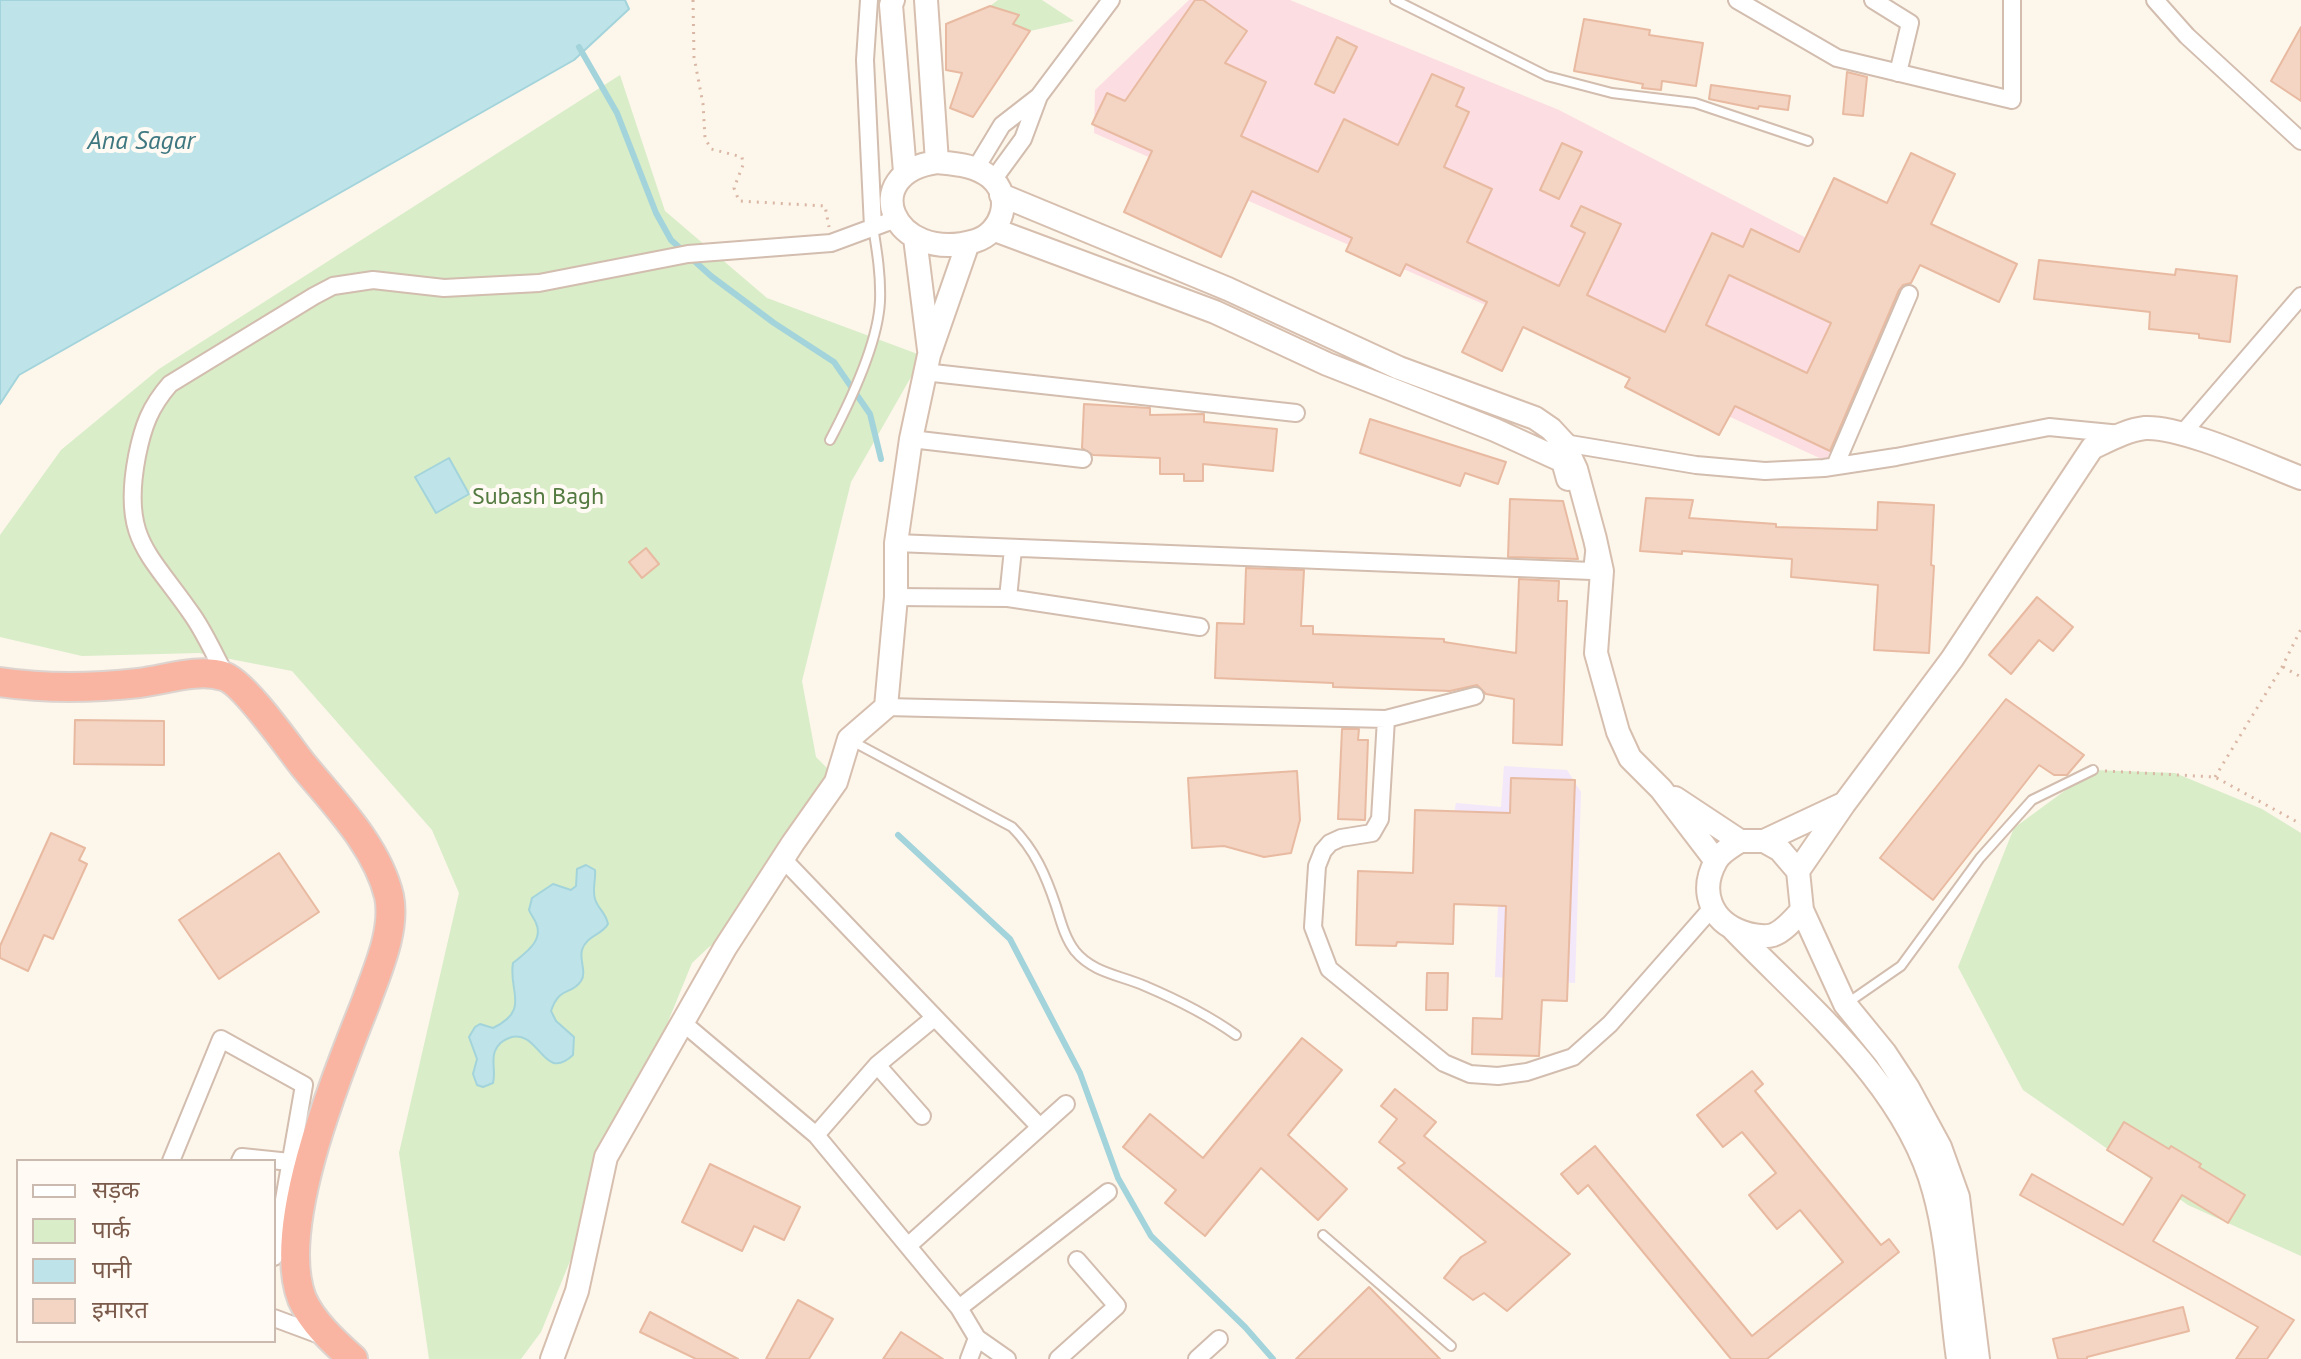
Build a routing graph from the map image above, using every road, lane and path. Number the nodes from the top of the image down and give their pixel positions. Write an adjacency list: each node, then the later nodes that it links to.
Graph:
1 (693, 0): 22 (path)
2 (869, 0): 19 (street)
3 (893, 0): 16 (street)
4 (926, 0): 15 (street)
5 (1111, 0): 12 (street)
6 (1395, 0): 13 (lane)
7 (1737, 0): 11 (street)
8 (1873, 0): 11 (street)
9 (2012, 0): 11 (street)
10 (2155, 0): 14 (street)
11 (1898, 73)
12 (1039, 96): 17 (street); 17 (street)
13 (1808, 141)
14 (2301, 141)
15 (937, 162): 16 (street); 17 (street)
16 (905, 172): 18 (street)
17 (990, 181): 20 (street); 24 (street)
18 (896, 219): 19 (street); 21 (street)
19 (873, 227): 22 (street); 35 (lane)
20 (995, 230): 23 (street); 27 (street)
21 (915, 238): 23 (street); 28 (street)
22 (831, 243): 50 (street)
23 (968, 243): 28 (street)
24 (1228, 289): 27 (street); 29 (street)
25 (1909, 294): 38 (street)
26 (2301, 296): 33 (street)
27 (1215, 312): 30 (street)
28 (927, 364): 31 (street); 34 (street)
29 (1399, 368): 30 (street); 36 (street)
30 (1390, 391): 43 (street)
31 (1296, 413)
32 (2123, 434): 33 (street); 38 (street); 60 (street)
33 (2182, 434): 39 (street)
34 (911, 439): 37 (street); 41 (street)
35 (830, 440)
36 (1564, 443): 38 (street); 40 (street)
37 (1083, 459)
38 (1835, 466)
39 (2301, 478)
40 (1595, 539): 43 (street); 45 (street)
41 (896, 543): 42 (street); 44 (street)
42 (1013, 549): 43 (street); 46 (street)
43 (1592, 571): 45 (street)
44 (896, 597): 46 (street); 54 (street)
45 (1598, 597): 59 (street)
46 (1008, 598): 47 (street)
47 (1200, 627)
48 (2301, 629): 49 (path)
49 (2282, 667): 51 (path); 58 (path)
50 (226, 676): 52 (highway); 91 (highway)
51 (2301, 677)
52 (0, 682)
53 (1475, 696): 55 (street)
54 (886, 707): 55 (street); 56 (street)
55 (1386, 719): 67 (street)
56 (849, 739): 64 (street); 73 (lane)
57 (2093, 770): 58 (path); 70 (lane)
58 (2215, 777): 61 (path)
59 (1661, 789): 62 (street); 65 (street)
60 (1844, 804): 63 (street); 66 (street)
61 (2301, 824)
62 (1740, 841): 63 (street); 65 (street)
63 (1764, 841): 66 (street)
64 (783, 859): 71 (street); 72 (street)
65 (1716, 861): 67 (street)
66 (1798, 871): 68 (street)
67 (1712, 908): 69 (street)
68 (1802, 910): 69 (street); 70 (street)
69 (1733, 929): 101 (street)
70 (1845, 1004): 102 (street)
71 (934, 1018): 74 (street); 77 (street)
72 (682, 1022): 78 (street); 96 (street)
73 (1236, 1035)
74 (877, 1065): 76 (street); 78 (street)
75 (1066, 1104): 77 (street)
76 (922, 1116)
77 (1039, 1126): 87 (street)
78 (816, 1135): 87 (street)
79 (172, 1159): 83 (street)
80 (241, 1159): 81 (street)
81 (261, 1159)
82 (276, 1161): 83 (street)
83 (290, 1162): 86 (street)
84 (1108, 1192): 89 (street)
85 (1323, 1235): 94 (lane)
86 (276, 1245)
87 (909, 1245): 89 (street)
88 (1077, 1260): 99 (street)
89 (959, 1308): 92 (street)
90 (276, 1319): 91 (street)
91 (330, 1338): 95 (highway)
92 (977, 1338): 97 (street); 98 (street)
93 (1219, 1339): 100 (street)
94 (1451, 1346)
95 (353, 1359)
96 (552, 1359)
97 (969, 1359)
98 (1007, 1359)
99 (1058, 1359)
100 (1197, 1359)
101 (1958, 1359)
102 (1978, 1359)

